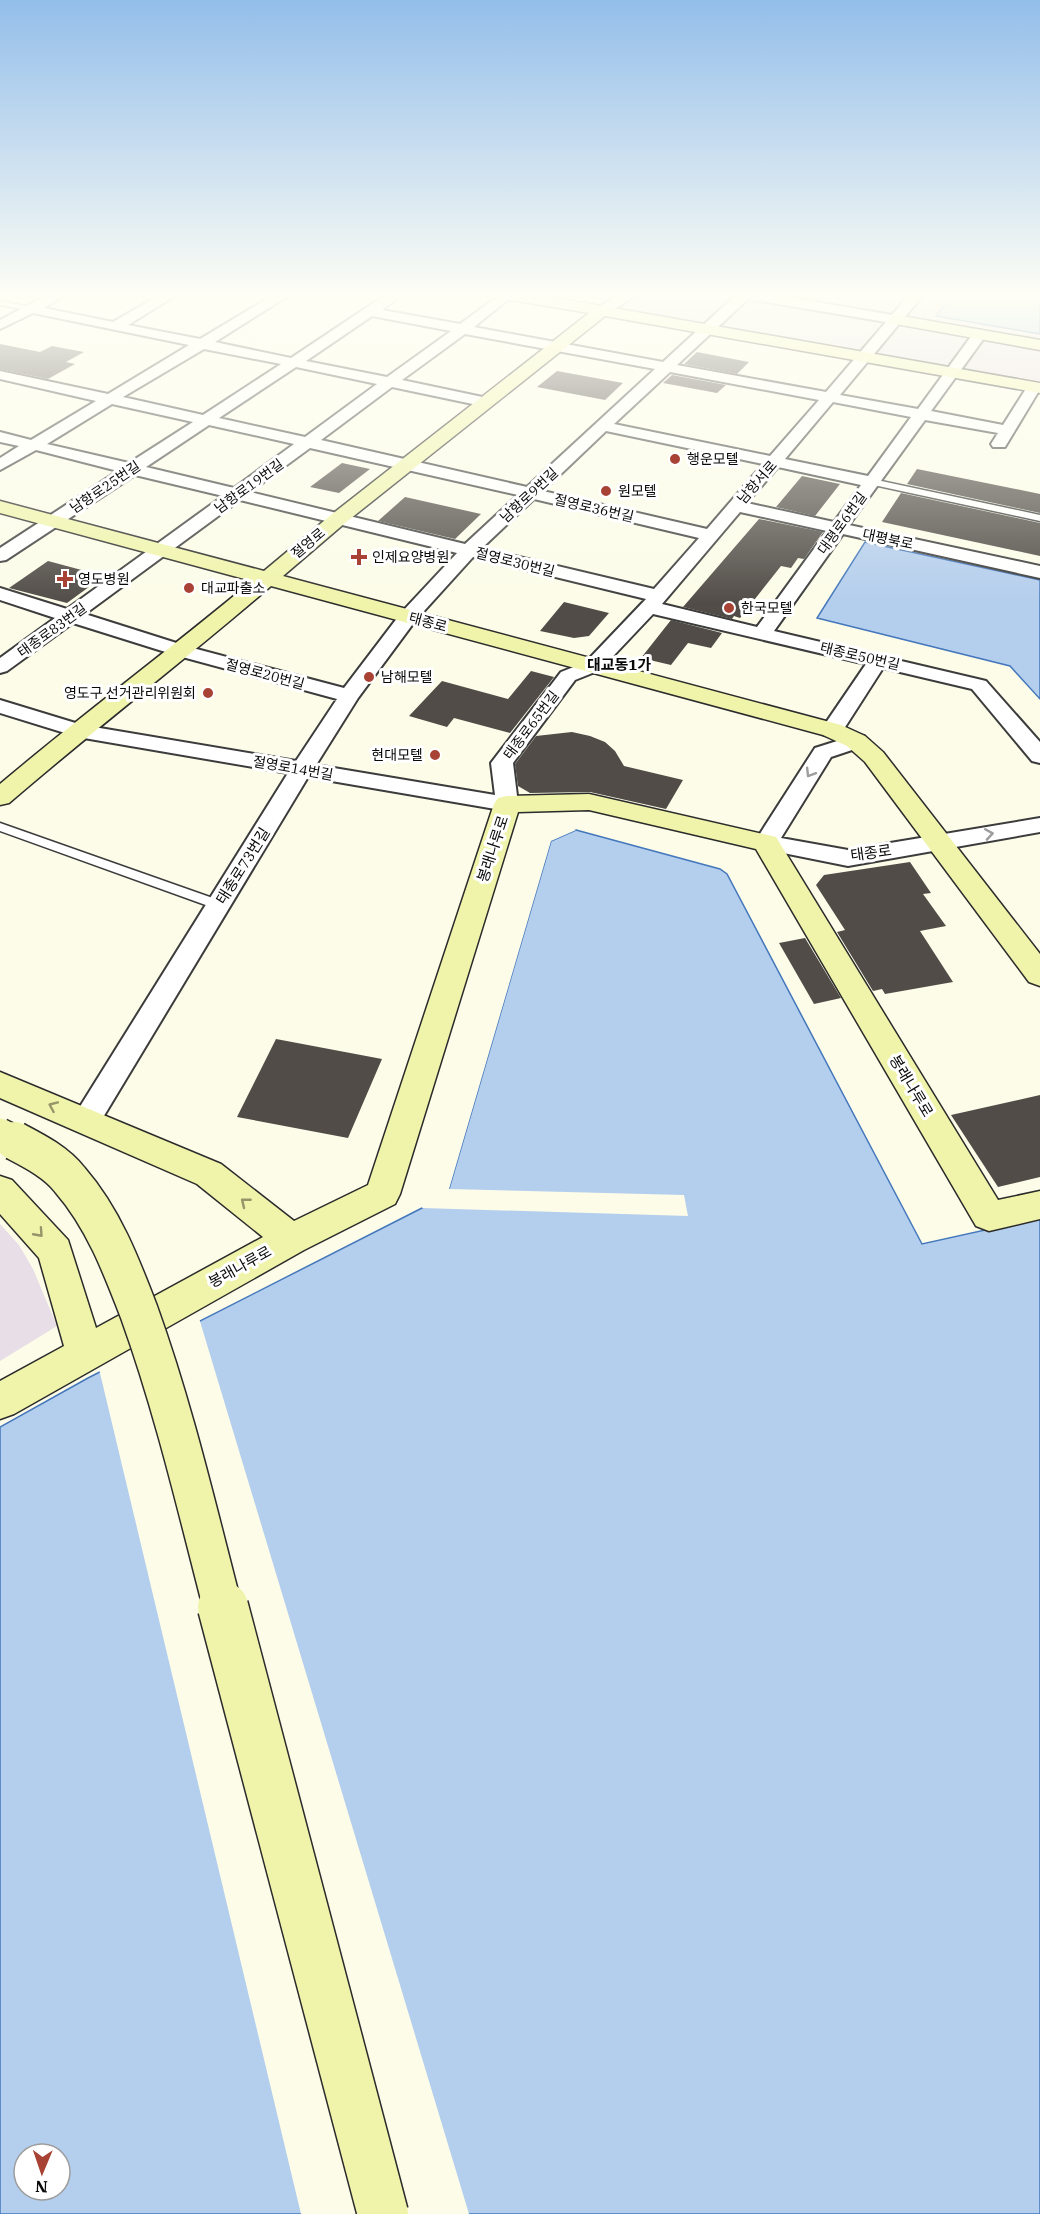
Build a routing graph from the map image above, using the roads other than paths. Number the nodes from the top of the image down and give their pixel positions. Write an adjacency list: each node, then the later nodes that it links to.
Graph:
1 (102, 397): 12 (street, 절영로36번길)
2 (113, 397): 12 (street)
3 (240, 397): 15 (street, 남항로25번길)
4 (369, 397): 18 (street, 남항로19번길)
5 (464, 397): 13 (street)
6 (493, 397): 13 (main road, 절영로)
7 (635, 397): 16 (street, 남항로9번길)
8 (831, 397): 20 (street, 남항서로)
9 (839, 397): 14 (street)
10 (934, 397): 14 (street, 대평로6번길)
11 (1030, 397): 14 (street)
12 (110, 399): 15 (street, 절영로36번길); 19 (street)
13 (487, 402): 21 (main road, 절영로)
14 (922, 414): 24 (street, 대평로6번길)
15 (205, 420): 18 (street, 절영로36번길); 23 (street, 남항로25번길)
16 (603, 426): 20 (street); 25 (street, 남항로9번길)
17 (0, 437): 19 (street, 절영로30번길)
18 (308, 443): 21 (street, 절영로36번길); 26 (street, 남항로19번길)
19 (35, 445): 22 (street); 23 (street, 절영로30번길)
20 (775, 461): 24 (street); 27 (street, 남항서로)
21 (407, 464): 25 (street, 절영로36번길); 30 (main road, 절영로)
22 (0, 465)
23 (132, 469): 26 (street, 절영로30번길); 31 (street, 남항로25번길)
24 (872, 482): 29 (lane); 32 (street, 대평로6번길)
25 (531, 493): 33 (street, 절영로36번길); 36 (street, 남항로9번길)
26 (237, 494): 30 (street, 절영로30번길); 35 (street, 남항로19번길)
27 (736, 506): 32 (street, 대평북로); 33 (street, 남항서로)
28 (0, 507): 31 (main road, 태종로)
29 (1040, 518)
30 (338, 519): 34 (main road, 절영로); 36 (street, 절영로30번길)
31 (54, 521): 35 (main road, 태종로); 37 (street, 남항로25번길)
32 (838, 528): 39 (street, 대평북로); 47 (street, 대평로6번길)
33 (711, 535): 43 (street, 남항서로)
34 (303, 547): 38 (main road); 40 (main road, 절영로); 42 (main road)
35 (163, 550): 38 (main road, 태종로); 45 (street, 태종로83번길)
36 (469, 550): 43 (street, 절영로30번길); 46 (street, 남항로9번길)
37 (0, 556)
38 (207, 562): 40 (main road, 태종로); 44 (main road)
39 (1040, 572)
40 (266, 579): 42 (main road, 태종로); 44 (main road, 절영로)
41 (0, 594): 45 (street, 절영로20번길)
42 (328, 596): 44 (main road); 46 (main road, 태종로)
43 (653, 601): 47 (street, 태종로50번길); 50 (street, 남항서로)
44 (227, 612): 48 (main road, 절영로)
45 (72, 615): 48 (street, 절영로20번길); 51 (street, 태종로83번길)
46 (408, 617): 50 (main road, 태종로); 52 (street, 태종로73번길)
47 (762, 633): 49 (street, 태종로50번길)
48 (182, 651): 52 (street, 절영로20번길); 55 (main road, 절영로)
49 (879, 660): 54 (street); 57 (street, 태종로50번길)
50 (593, 666): 54 (main road, 태종로); 60 (street, 태종로65번길)
51 (0, 668)
52 (349, 696): 58 (street, 태종로73번길)
53 (0, 706): 55 (street, 절영로14번길)
54 (832, 730): 56 (main road, 태종로)
55 (78, 731): 58 (street, 절영로14번길); 59 (main road, 절영로)
56 (856, 741): 63 (main road, 태종로); 64 (street, one-way to 64)
57 (1040, 756)
58 (302, 769): 60 (street, 절영로14번길); 65 (street, 태종로73번길)
59 (0, 796)
60 (507, 804): 64 (main road, 봉래나루로); 72 (main road, 봉래나루로)
61 (1040, 825): 63 (street, one-way to 61)
62 (0, 827): 65 (lane)
63 (939, 842): 64 (street, 태종로); 66 (main road, 태종로)
64 (766, 843): 71 (main road, 봉래나루로)
65 (219, 905): 68 (street, 태종로73번길)
66 (1040, 975)
67 (0, 1084): 68 (main road, one-way to 67)
68 (86, 1121): 72 (main road, one-way to 68)
69 (0, 1133): 75 (main road, bridge)
70 (0, 1190): 73 (main road, one-way to 73)
71 (1040, 1205)
72 (291, 1239): 73 (main road, 봉래나루로)
73 (85, 1354): 74 (main road, 봉래나루로)
74 (0, 1401)
75 (383, 2214)

